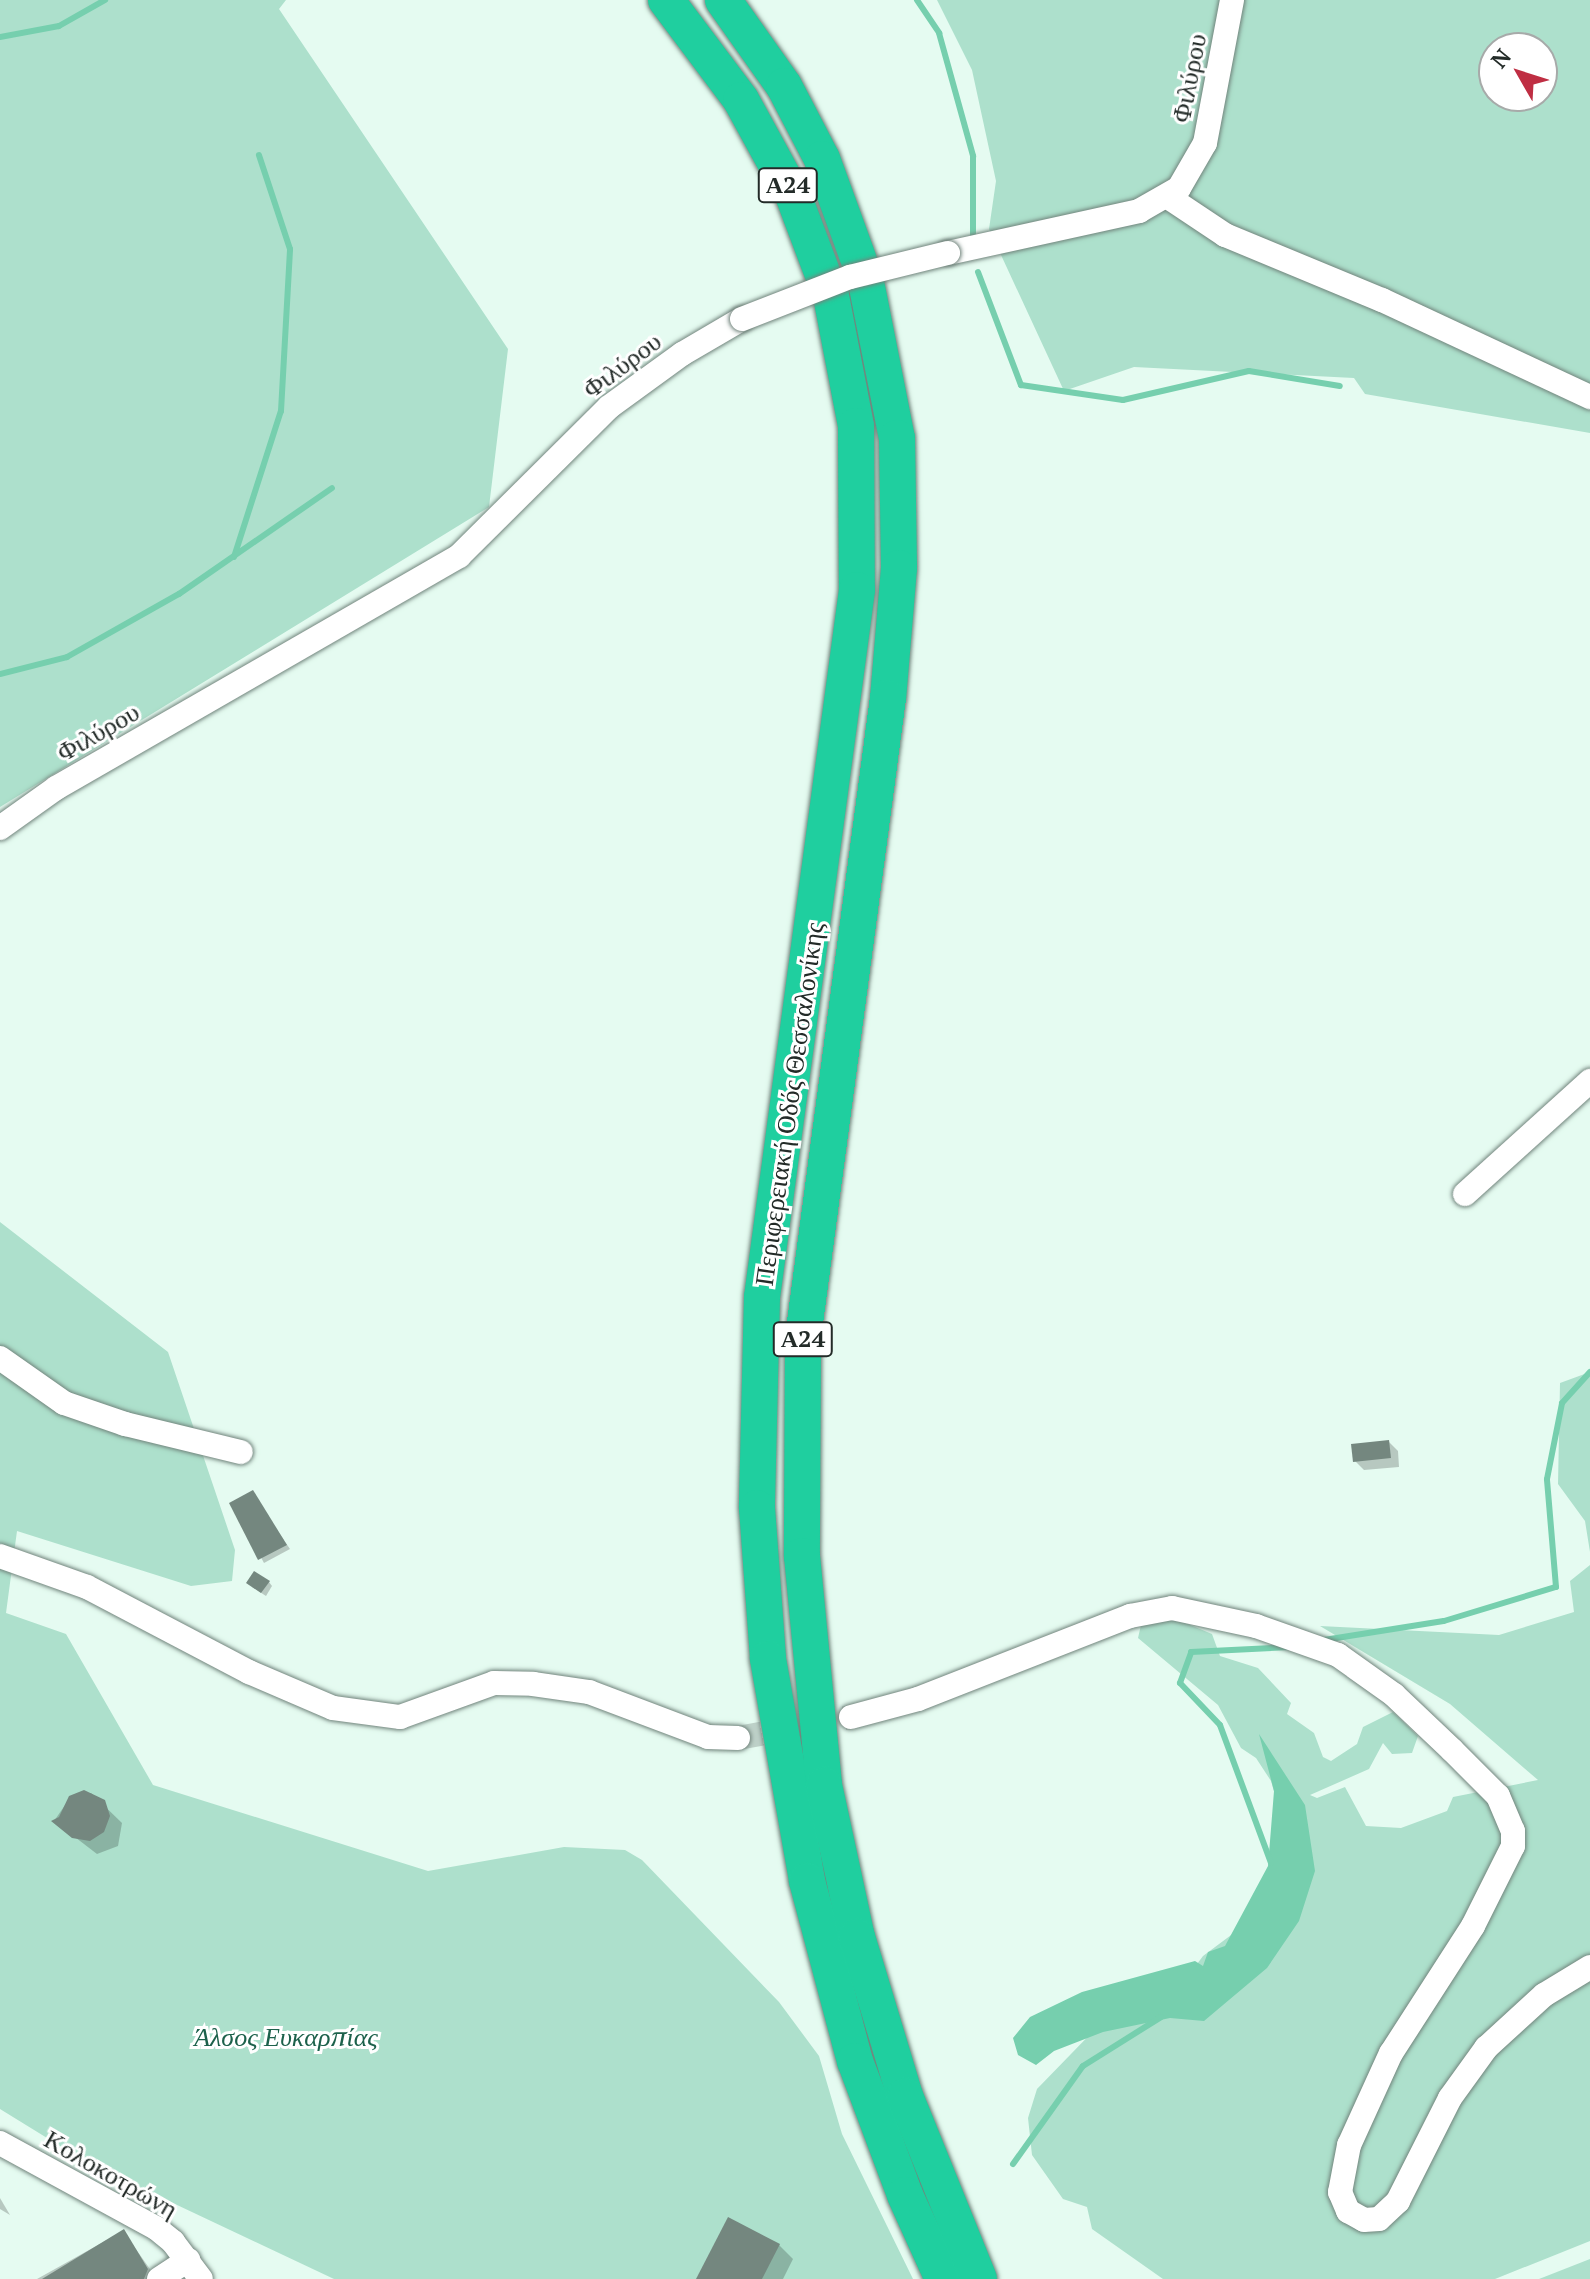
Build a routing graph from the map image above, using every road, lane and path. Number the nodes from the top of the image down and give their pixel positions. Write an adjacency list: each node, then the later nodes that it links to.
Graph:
1 (666, 0): 18 (highway, Περιφερειακή Οδός Θεσσαλονίκης / Α24)
2 (723, 0): 19 (highway, Περιφερειακή Οδός Θεσσαλονίκης / Α24)
3 (1232, 0): 4 (street, Φιλύρου)
4 (1168, 197): 5 (street); 6 (street, Φιλύρου, bridge)
5 (1590, 397)
6 (0, 828)
7 (1590, 1081): 8 (street)
8 (1465, 1194)
9 (0, 1358): 10 (street)
10 (241, 1452)
11 (0, 1556): 13 (street)
12 (851, 1717): 14 (street)
13 (738, 1738)
14 (1590, 1967)
15 (0, 2143): 16 (street, Κολοκοτρώνη)
16 (195, 2270): 17 (street)
17 (159, 2279)
18 (943, 2279)
19 (979, 2279)

